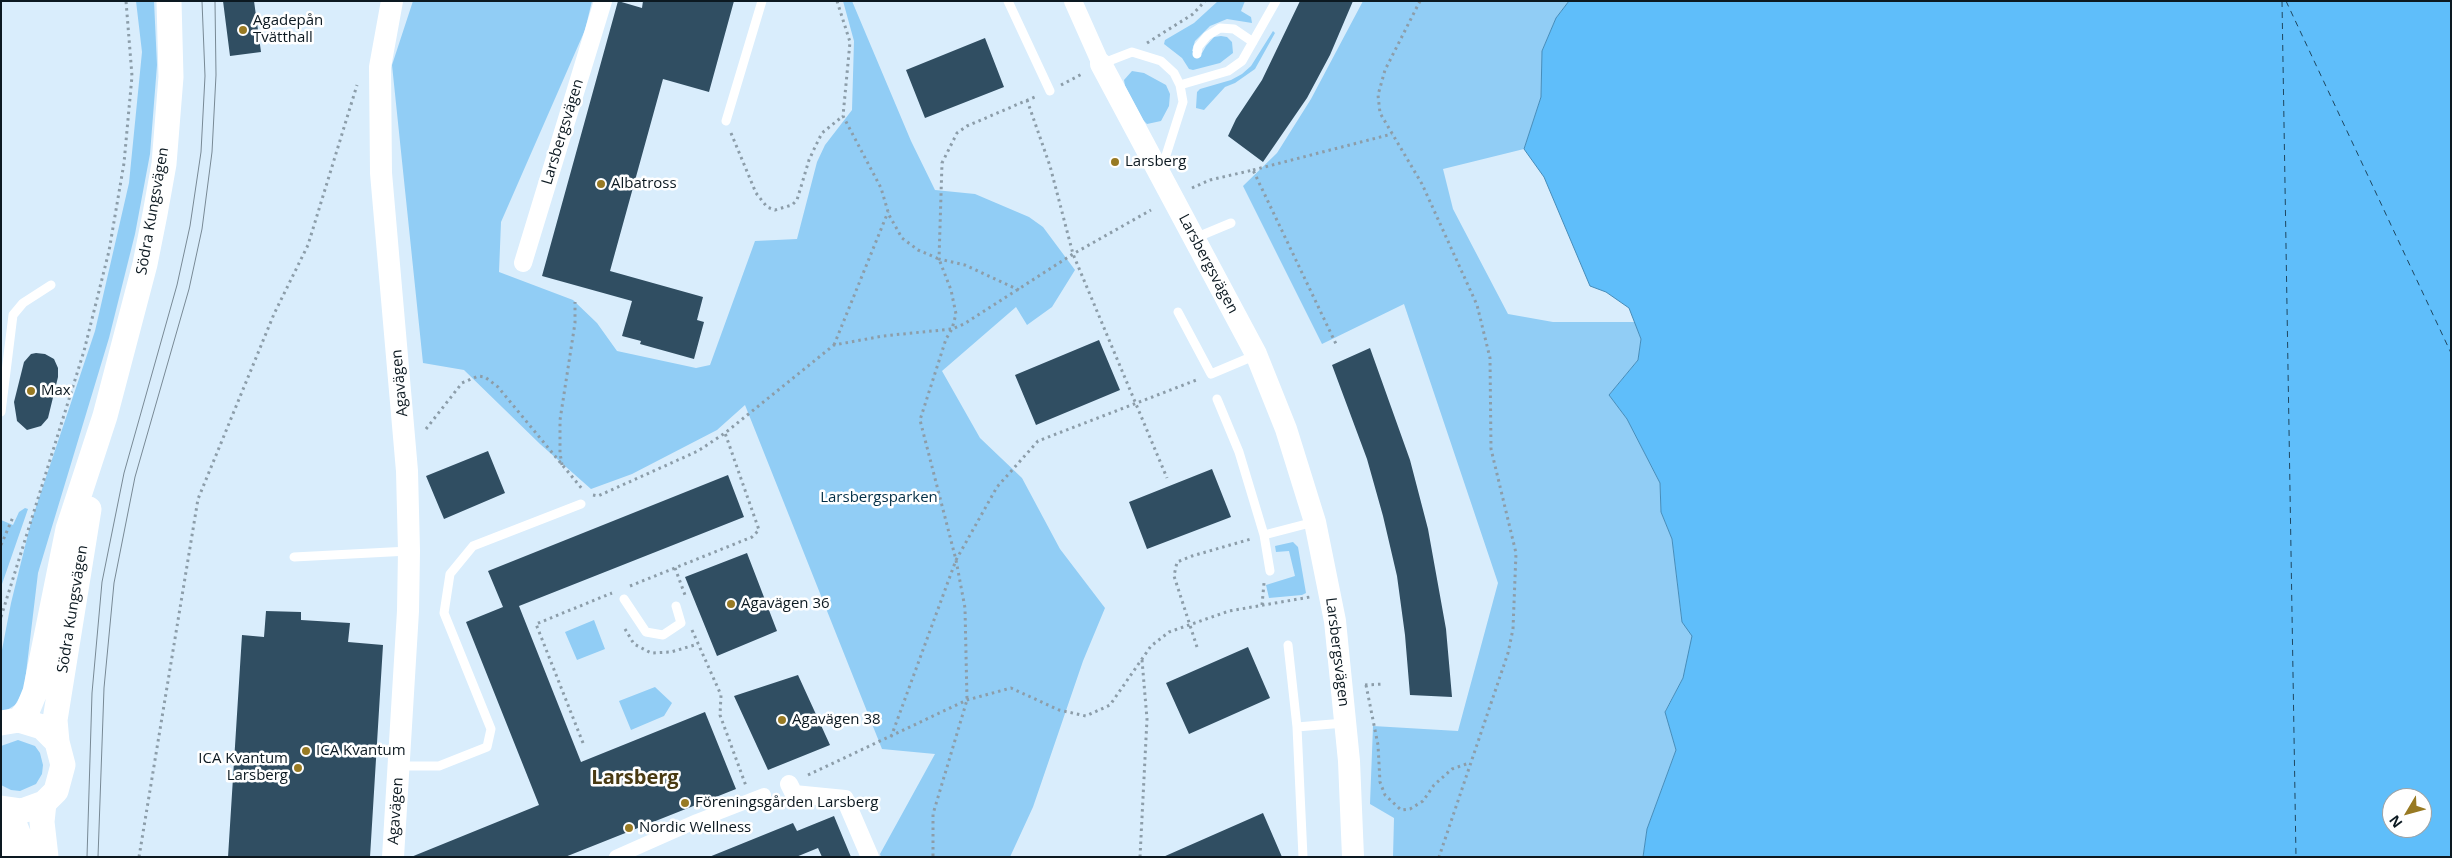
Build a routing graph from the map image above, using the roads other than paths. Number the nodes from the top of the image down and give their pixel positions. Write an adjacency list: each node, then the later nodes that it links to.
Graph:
1 (169, 1): 23 (main road, Södra Kungsvägen)
2 (392, 1): 27 (street, Agavägen)
3 (603, 1): 17 (street, Larsbergsvägen)
4 (762, 1): 13 (lane)
5 (1008, 1): 12 (lane)
6 (1073, 1): 10 (street, Larsbergsvägen)
7 (1276, 1): 8 (lane)
8 (1253, 42): 9 (lane); 11 (lane)
9 (1197, 54)
10 (1101, 64): 11 (lane); 14 (street, Larsbergsvägen)
11 (1180, 85): 14 (lane)
12 (1050, 90)
13 (726, 121)
14 (1160, 175): 16 (street, Larsbergsvägen)
15 (1231, 223): 16 (lane)
16 (1195, 238): 20 (street, Larsbergsvägen)
17 (523, 263)
18 (50, 285): 22 (lane)
19 (1178, 312): 20 (lane)
20 (1256, 354): 25 (street, Larsbergsvägen)
21 (1217, 399): 26 (lane)
22 (1, 412)
23 (105, 416): 33 (main road, Södra Kungsvägen); 36 (main road, Södra Kungsvägen)
24 (581, 504): 37 (lane, Agavägen)
25 (1314, 522): 26 (lane); 34 (street, Larsbergsvägen)
26 (1264, 535): 29 (lane)
27 (409, 550): 28 (lane); 37 (street, Agavägen)
28 (294, 557)
29 (1270, 571)
30 (624, 599): 31 (lane)
31 (676, 606)
32 (1288, 645): 35 (lane)
33 (6, 722): 36 (main road, Södra Kungsvägen)
34 (1346, 723): 35 (lane, Larsbergsvägen); 50 (street, Larsbergsvägen)
35 (1297, 728): 49 (lane)
36 (57, 742): 40 (main road, Södra Kungsvägen)
37 (399, 766): 46 (street, Agavägen)
38 (789, 784): 48 (street)
39 (758, 798): 47 (street)
40 (44, 802): 41 (main road); 45 (main road)
41 (1, 808): 44 (main road)
42 (1, 842): 43 (main road)
43 (8, 857)
44 (25, 857)
45 (46, 857)
46 (393, 857)
47 (616, 857)
48 (870, 857)
49 (1303, 857)
50 (1352, 857)

